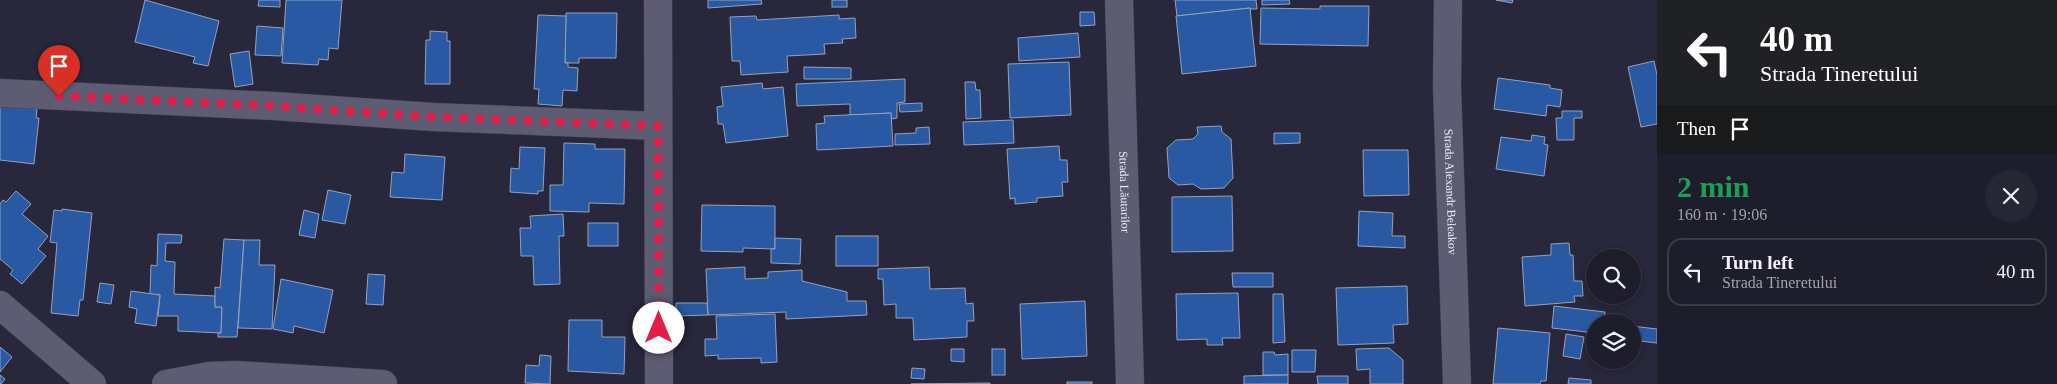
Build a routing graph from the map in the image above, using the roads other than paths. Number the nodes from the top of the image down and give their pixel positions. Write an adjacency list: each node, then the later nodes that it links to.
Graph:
1 (658, 0): 5 (street)
2 (1119, 0): 11 (street, Strada Lăutarilor)
3 (1448, 0): 12 (street, Strada Alexandr Beleakov)
4 (0, 93): 5 (street)
5 (658, 126): 10 (street)
6 (0, 304): 7 (street)
7 (92, 384)
8 (166, 384): 9 (street)
9 (383, 384)
10 (659, 384)
11 (1130, 384)
12 (1457, 384)

